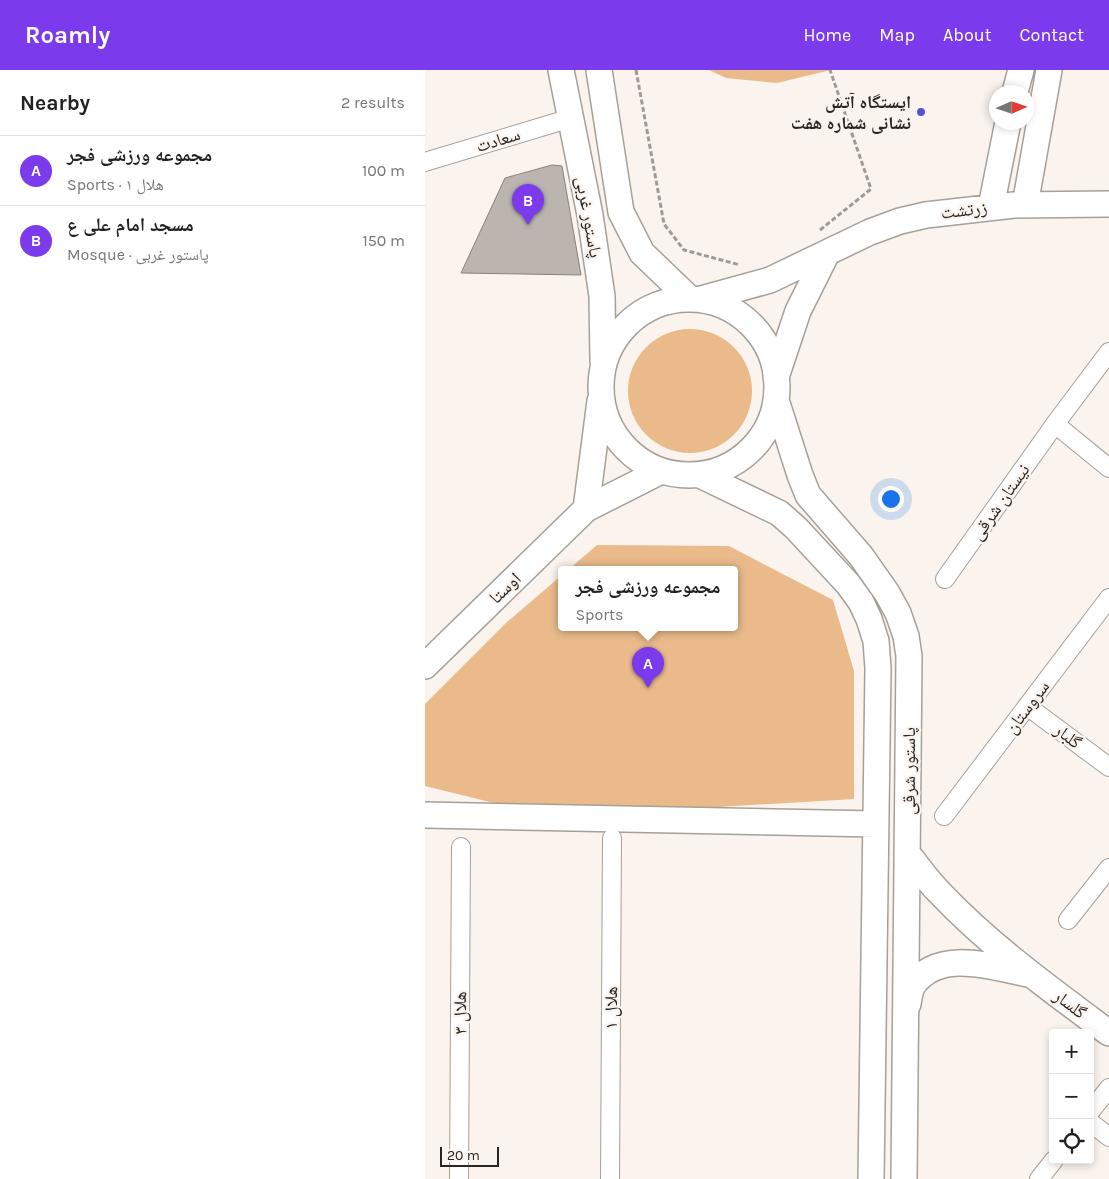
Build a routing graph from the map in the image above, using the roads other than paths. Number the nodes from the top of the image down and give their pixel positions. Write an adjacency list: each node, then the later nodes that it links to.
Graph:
1 (561, 70): 6 (main road, پاستور غربی)
2 (599, 70): 13 (main road, پاستور غربی)
3 (1021, 70): 5 (main road)
4 (1049, 70): 9 (main road)
5 (1017, 85)
6 (571, 118): 8 (street, سعادت); 15 (main road, پاستور غربی)
7 (1006, 130): 11 (main road)
8 (425, 162)
9 (1025, 204): 10 (main road, زرتشت); 11 (main road, زرتشت)
10 (1109, 204)
11 (991, 207): 12 (main road, زرتشت)
12 (823, 242): 13 (main road, زرتشت); 16 (main road)
13 (695, 299): 15 (main road); 16 (main road)
14 (1109, 352): 18 (street, نیستان شرقی)
15 (603, 366): 17 (main road)
16 (776, 388): 21 (main road); 33 (main road, پاستور شرقی)
17 (601, 393): 20 (main road); 22 (main road)
18 (1055, 424): 19 (street); 23 (street, نیستان شرقی)
19 (1109, 468)
20 (661, 471): 21 (main road); 22 (main road, اوستا)
21 (700, 475): 30 (main road, پاستور شرقی)
22 (585, 509): 25 (main road, اوستا)
23 (945, 579)
24 (1109, 598): 26 (street, سروستان)
25 (425, 666)
26 (1027, 706): 27 (street, گلبار); 29 (street, سروستان)
27 (1109, 767)
28 (425, 815): 30 (main road)
29 (944, 816)
30 (876, 824): 36 (main road, پاستور شرقی)
31 (612, 838): 48 (street, هلال ۱)
32 (461, 847): 47 (street, هلال ۳)
33 (908, 854): 37 (main road, پاستور شرقی); 39 (main road, گلسار)
34 (1109, 868): 35 (street)
35 (1068, 920)
36 (874, 948): 37 (main road); 49 (main road, پاستور شرقی)
37 (906, 954): 38 (main road); 40 (main road, پاستور شرقی)
38 (960, 962): 39 (main road); 40 (main road)
39 (1030, 975): 41 (main road, گلسار)
40 (905, 1015): 50 (main road, پاستور شرقی)
41 (1109, 1033)
42 (1109, 1088): 43 (street)
43 (1094, 1107)
44 (1094, 1125): 45 (street)
45 (1109, 1137)
46 (1051, 1164): 51 (street)
47 (459, 1179)
48 (610, 1179)
49 (871, 1179)
50 (904, 1179)
51 (1039, 1179)

